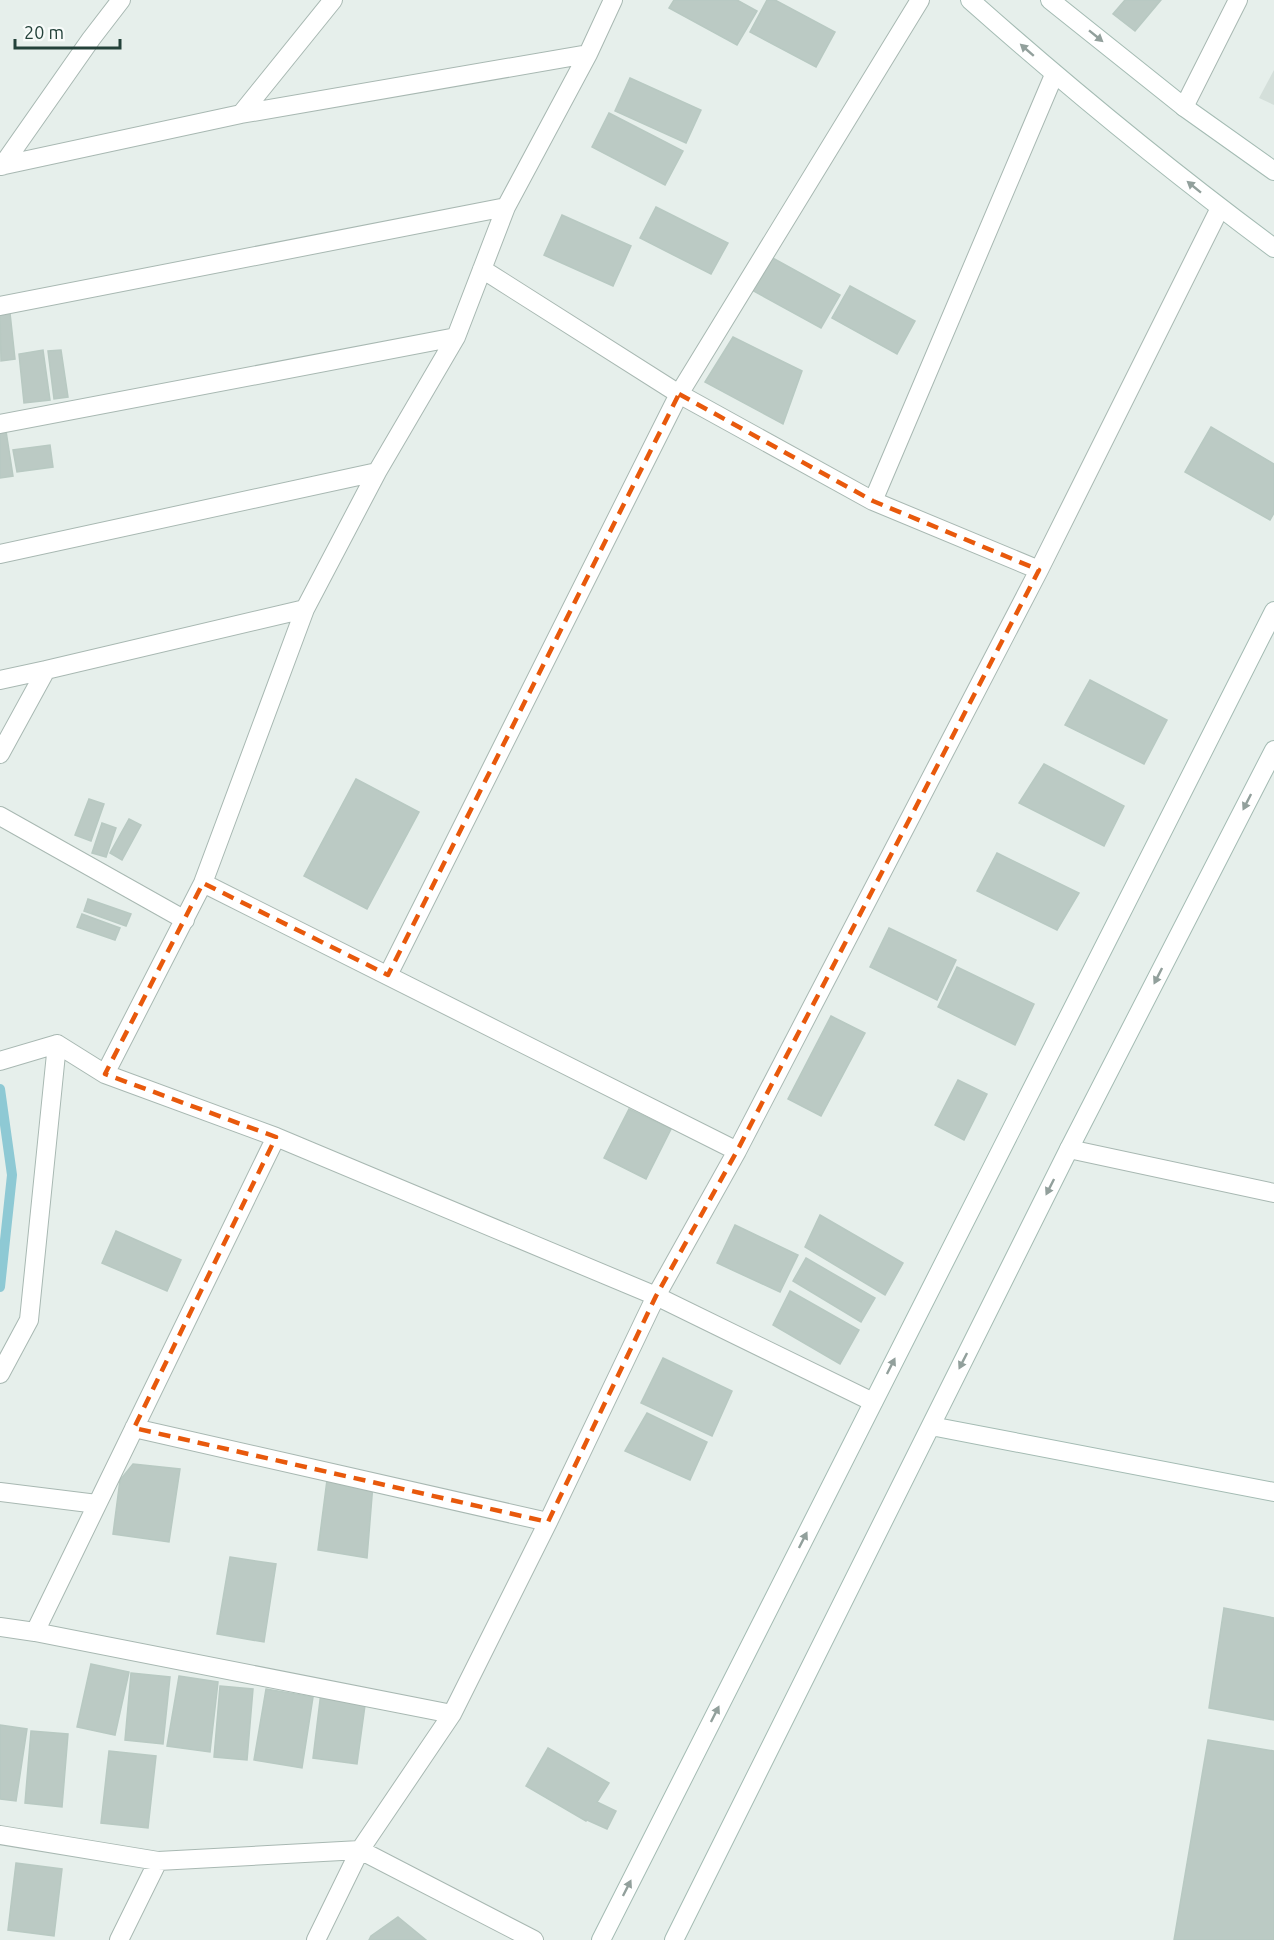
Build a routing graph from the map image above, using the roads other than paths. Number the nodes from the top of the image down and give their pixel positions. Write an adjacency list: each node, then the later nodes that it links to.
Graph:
1 (121, 0): 12 (street)
2 (333, 0): 11 (street)
3 (613, 0): 8 (street)
4 (920, 0): 20 (street)
5 (970, 0): 9 (street, one-way to 5)
6 (1050, 0): 10 (street, one-way to 10)
7 (1238, 0): 10 (street)
8 (588, 54): 11 (street); 14 (street)
9 (1054, 75): 15 (street, one-way to 9); 23 (street)
10 (1184, 107): 13 (street)
11 (241, 114): 12 (street)
12 (1, 166)
13 (1274, 171)
14 (506, 207): 17 (street); 18 (street)
15 (1220, 208): 16 (street); 25 (street)
16 (1274, 248)
17 (482, 269): 19 (street); 20 (street)
18 (0, 306)
19 (456, 337): 21 (street); 22 (street)
20 (679, 394): 23 (street); 35 (street)
21 (0, 424)
22 (377, 472): 24 (street); 26 (street)
23 (873, 501): 25 (street)
24 (0, 554)
25 (1039, 570): 41 (street)
26 (305, 609): 28 (street); 33 (street)
27 (1274, 611): 45 (street, one-way to 27)
28 (46, 670): 29 (street); 31 (street)
29 (0, 680)
30 (1274, 750): 40 (street, one-way to 40)
31 (0, 754)
32 (0, 816): 34 (street)
33 (203, 883): 34 (street); 35 (street)
34 (185, 920): 38 (street)
35 (388, 975): 41 (street)
36 (57, 1044): 37 (street); 38 (street); 44 (street)
37 (0, 1061)
38 (105, 1074): 39 (street)
39 (276, 1137): 43 (street); 47 (street)
40 (1069, 1149): 42 (street); 46 (street, one-way to 46)
41 (737, 1151): 43 (street)
42 (1274, 1193)
43 (656, 1296): 45 (street); 51 (street)
44 (0, 1374)
45 (873, 1401): 61 (street, one-way to 45)
46 (931, 1425): 49 (street); 62 (street)
47 (134, 1428): 50 (street); 51 (street)
48 (0, 1492): 50 (street)
49 (1274, 1492)
50 (97, 1504): 53 (street)
51 (548, 1522): 54 (street)
52 (0, 1627): 53 (street)
53 (34, 1632): 54 (street)
54 (452, 1714): 56 (street)
55 (0, 1835): 57 (street)
56 (360, 1850): 57 (street); 59 (street); 60 (street)
57 (158, 1861): 58 (street)
58 (119, 1940)
59 (316, 1940)
60 (534, 1940)
61 (601, 1940)
62 (674, 1940)

